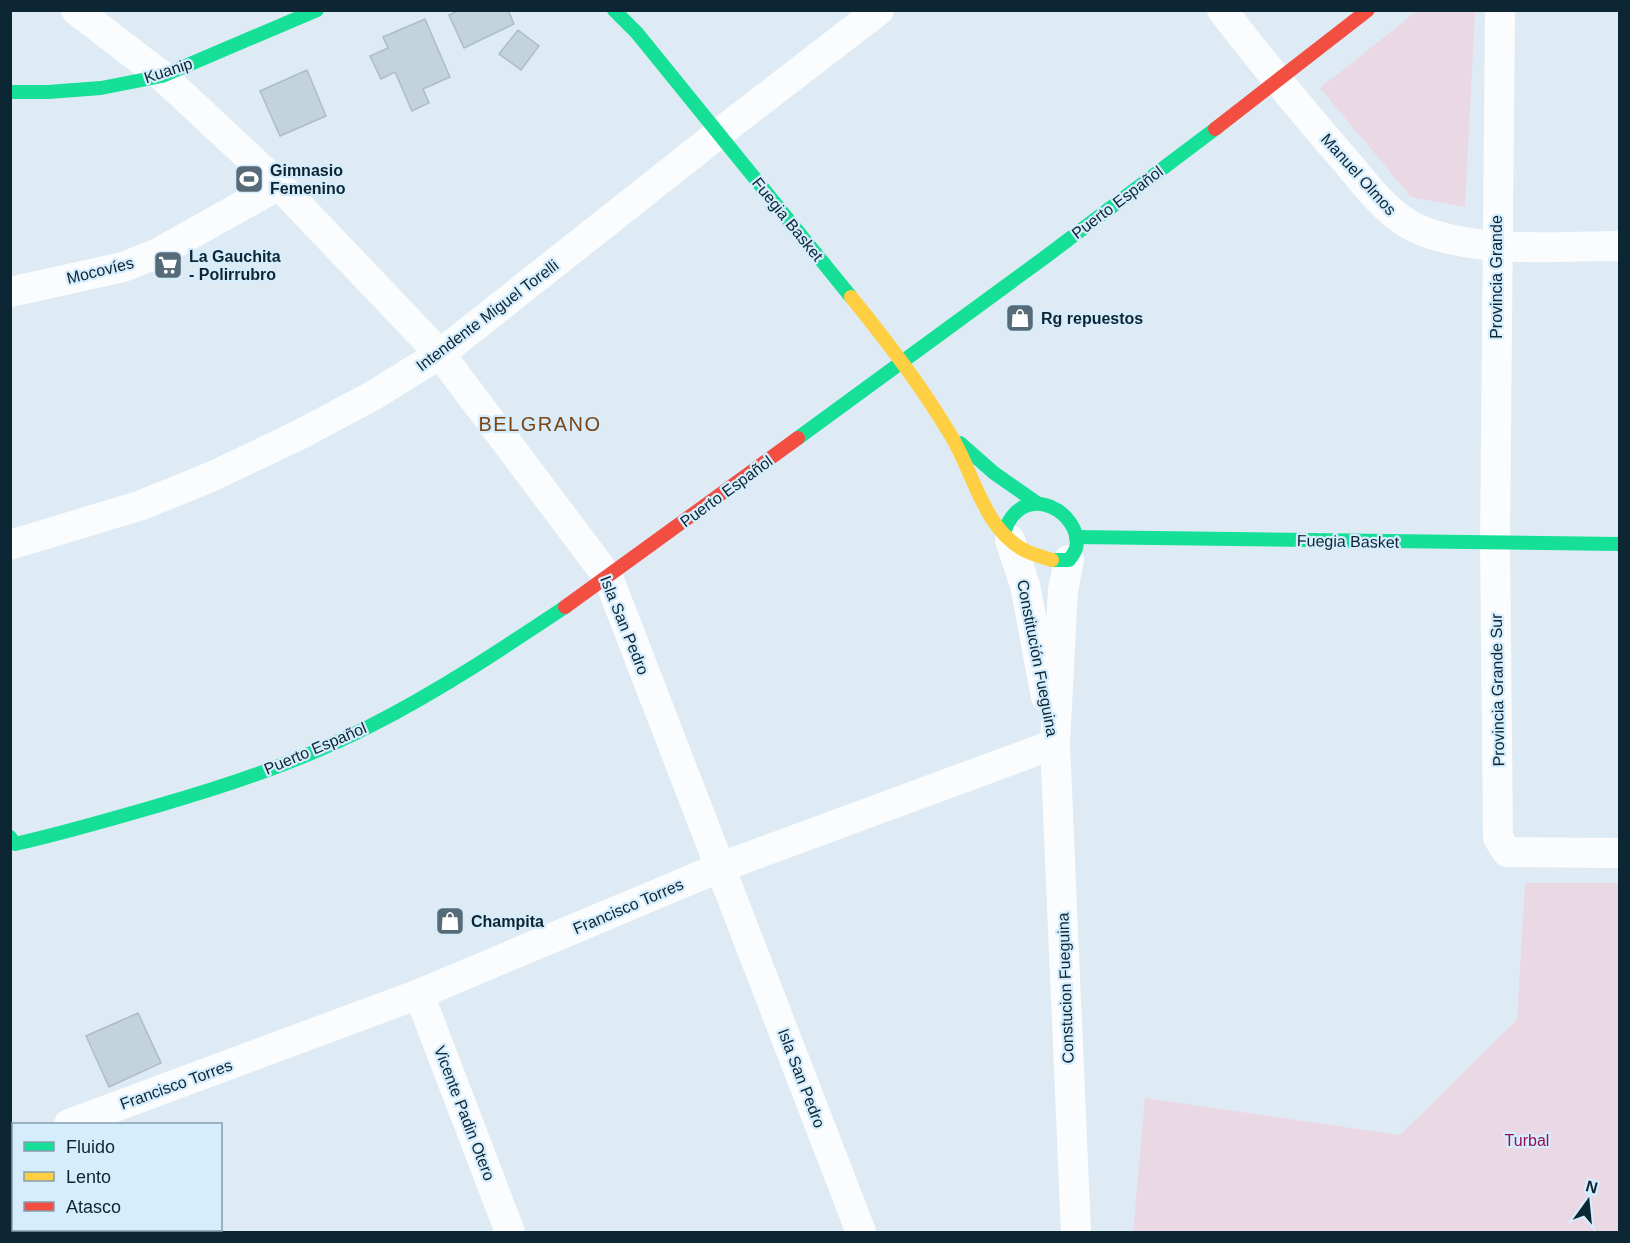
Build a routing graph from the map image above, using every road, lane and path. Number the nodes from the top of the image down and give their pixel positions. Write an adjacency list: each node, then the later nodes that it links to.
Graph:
1 (76, 10): 8 (street, Isla San Pedro)
2 (317, 10): 8 (main road, Kuanip)
3 (614, 10): 11 (main road, Fuegia Basket)
4 (879, 10): 11 (street, Intendente Miguel Torelli)
5 (1222, 10): 9 (street, Manuel Olmos)
6 (1368, 10): 9 (main road, Puerto Español)
7 (1500, 10): 13 (street, Provincia Grande)
8 (162, 76): 10 (main road, Kuanip); 12 (street, Isla San Pedro)
9 (1278, 82): 13 (street, Manuel Olmos); 17 (main road, Puerto Español)
10 (10, 92)
11 (718, 134): 16 (street, Intendente Miguel Torelli); 17 (main road, Fuegia Basket)
12 (279, 185): 15 (street, Mocovíes); 16 (street, Isla San Pedro)
13 (1496, 246): 14 (street, Manuel Olmos); 21 (street, Provincia Grande)
14 (1620, 246)
15 (10, 292)
16 (440, 354): 23 (street, Intendente Miguel Torelli); 25 (street, Isla San Pedro)
17 (903, 361): 18 (main road, Fuegia Basket); 25 (main road, Puerto Español)
18 (952, 436): 19 (main road, Fuegia Basket); 20 (main road, Fuegia Basket)
19 (1036, 503): 20 (main road); 24 (main road)
20 (1007, 536): 24 (main road); 26 (street, Constitución Fueguina)
21 (1495, 543): 22 (main road, Fuegia Basket); 24 (main road, Fuegia Basket); 28 (street, Provincia Grande Sur)
22 (1620, 544)
23 (10, 545)
24 (1073, 549): 26 (street, Constitución Fueguina)
25 (608, 577): 27 (main road, Puerto Español); 29 (street, Isla San Pedro)
26 (1054, 744): 29 (street, Francisco Torres); 35 (street, Constucion Fueguina)
27 (13, 840)
28 (1620, 853)
29 (721, 867): 30 (street, Francisco Torres); 34 (street, Isla San Pedro)
30 (419, 994): 31 (street, Francisco Torres); 33 (street, Vicente Padin Otero)
31 (102, 1119): 32 (street, Francisco Torres)
32 (80, 1123)
33 (510, 1233)
34 (861, 1233)
35 (1076, 1233)

